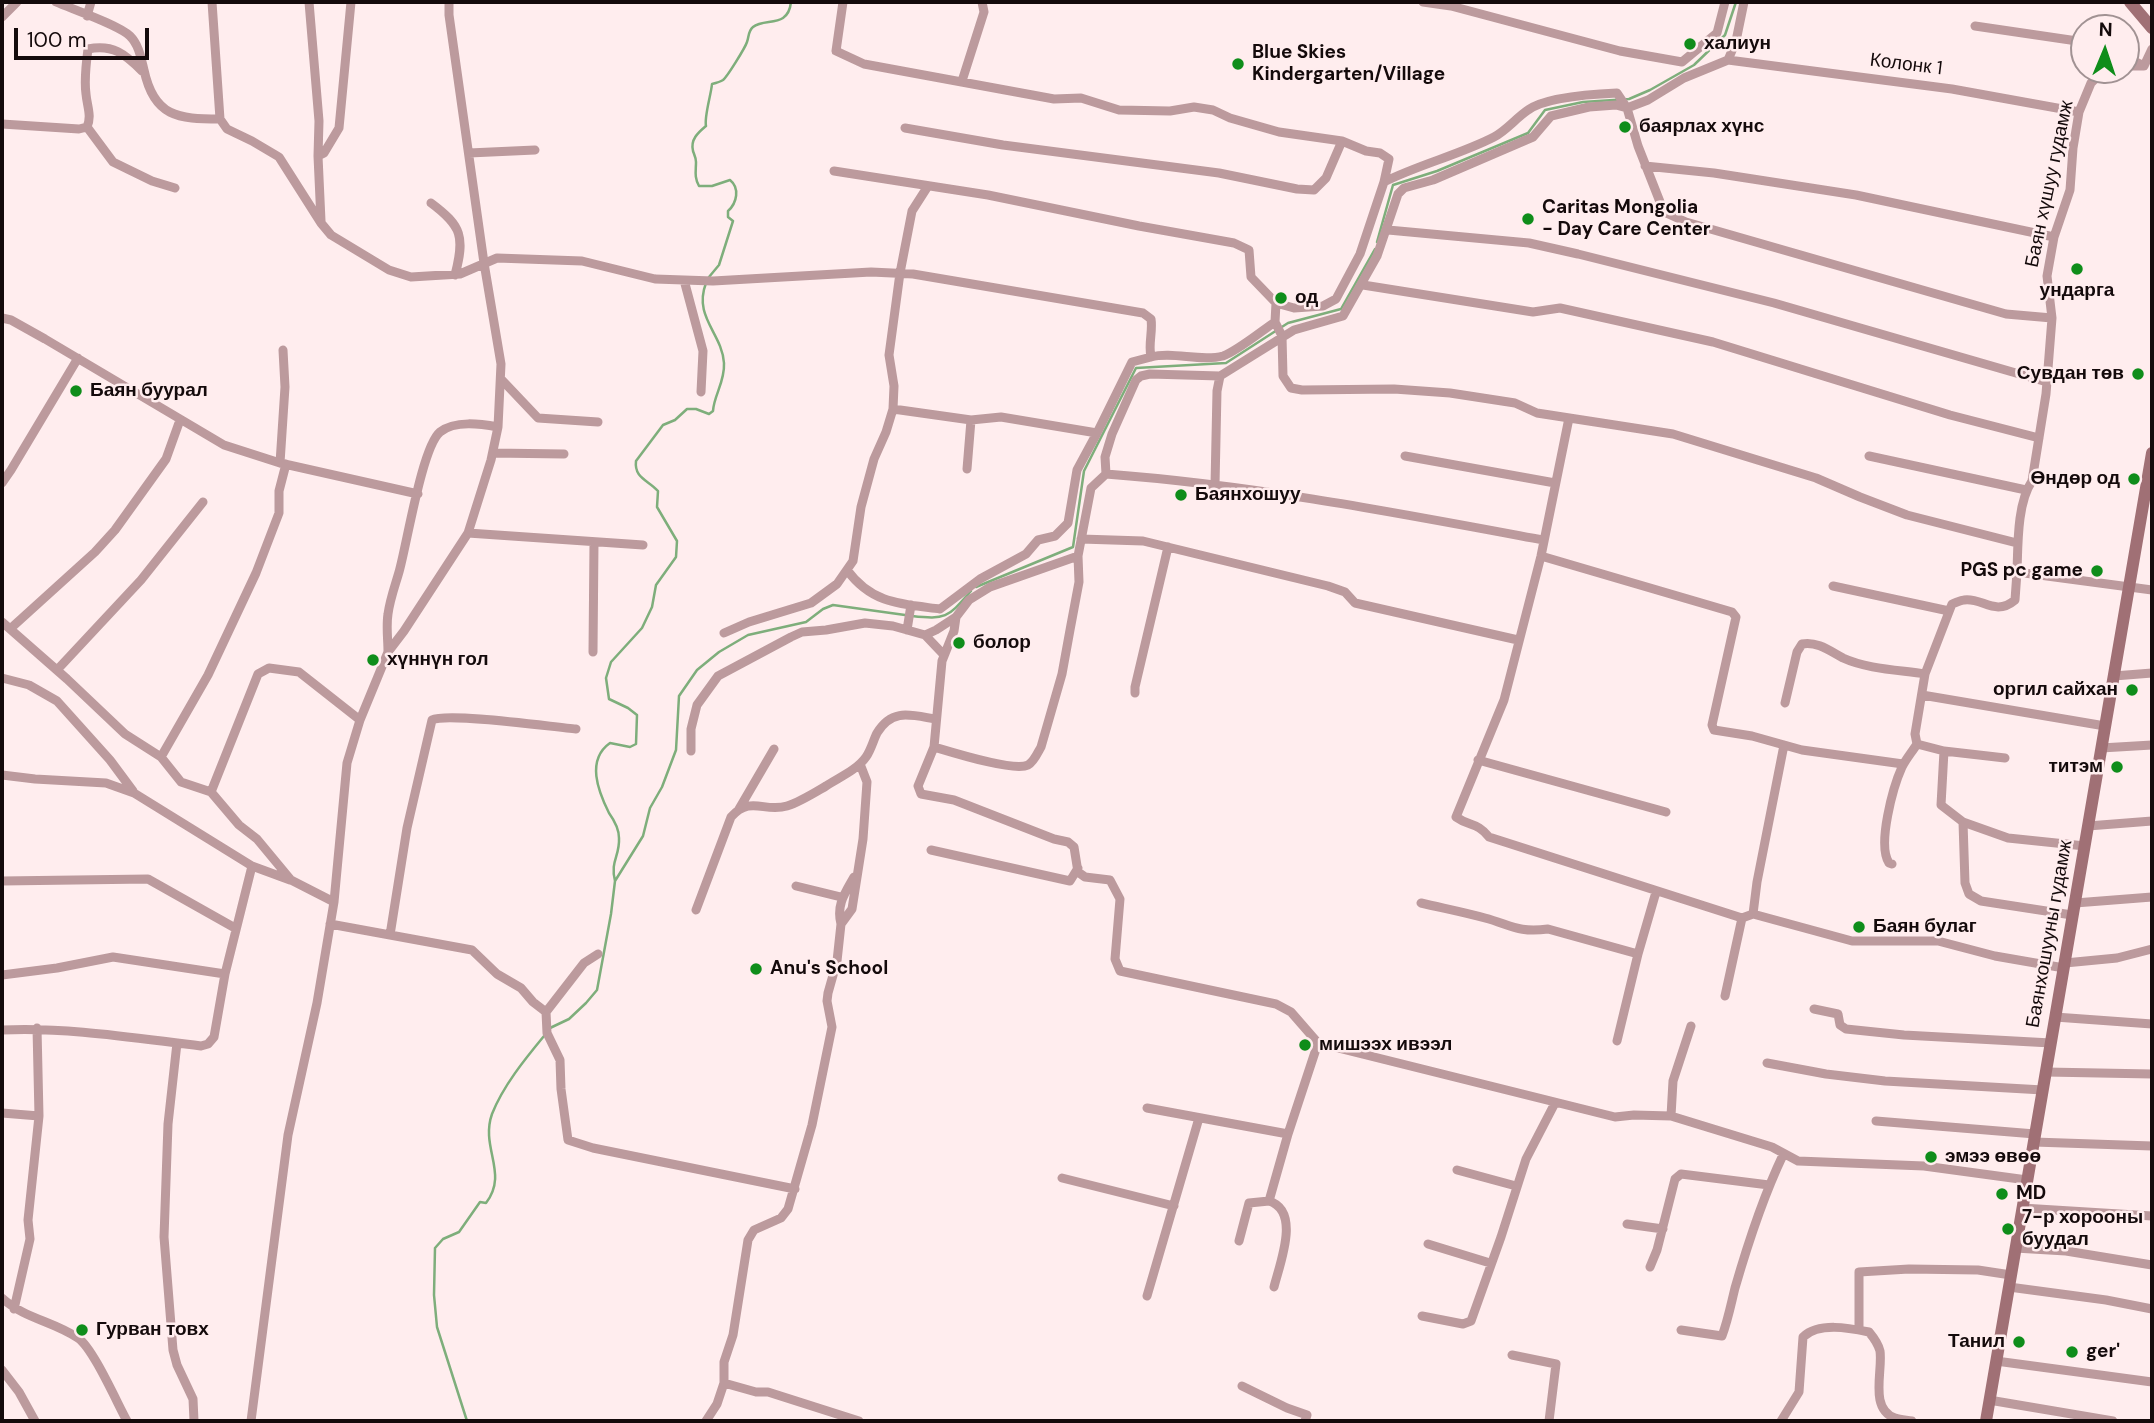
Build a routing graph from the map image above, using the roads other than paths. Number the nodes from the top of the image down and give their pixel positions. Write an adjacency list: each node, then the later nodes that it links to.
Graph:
1 (17, 2): 14 (street)
2 (55, 2): 15 (street)
3 (91, 2): 15 (street)
4 (212, 2): 29 (street)
5 (309, 2): 36 (street)
6 (351, 2): 36 (street)
7 (449, 2): 35 (street)
8 (843, 2): 24 (street)
9 (982, 2): 24 (street)
10 (1423, 2): 11 (street)
11 (1725, 2)
12 (1744, 2): 20 (street)
13 (2130, 2): 17 (main road)
14 (2, 15)
15 (87, 16): 26 (street)
16 (1975, 26): 18 (street)
17 (2152, 28)
18 (2070, 40)
19 (2152, 49): 23 (street)
20 (1728, 60): 27 (street); 28 (street, Колонк 1)
21 (2140, 64): 23 (street)
22 (2140, 66): 23 (street)
23 (2144, 66)
24 (962, 81): 33 (street)
25 (2091, 84): 28 (street, Баян хүшуу гудамж)
26 (148, 89): 29 (street); 31 (street)
27 (1624, 102): 37 (street); 39 (street); 44 (street)
28 (2079, 112): 45 (street, Баян хүшуу гудамж)
29 (220, 119): 43 (street)
30 (2, 124): 31 (street)
31 (87, 127): 41 (street)
32 (905, 128): 33 (street)
33 (1342, 141): 39 (street)
34 (535, 150): 35 (street)
35 (469, 153): 46 (street)
36 (318, 156): 43 (street)
37 (1645, 166): 45 (street); 53 (street)
38 (834, 171): 40 (street)
39 (1384, 182): 51 (street)
40 (928, 186): 47 (street); 51 (street)
41 (175, 188)
42 (431, 203): 48 (street)
43 (321, 223): 48 (street)
44 (1388, 230): 50 (street); 60 (street)
45 (2054, 237): 53 (street, Баян хүшуу гудамж)
46 (484, 263): 48 (street); 49 (street); 59 (street)
47 (900, 273): 49 (street); 56 (street); 62 (street)
48 (455, 275)
49 (684, 280): 61 (street)
50 (1363, 285): 54 (street); 69 (street)
51 (1276, 303): 54 (street)
52 (2, 318): 57 (street)
53 (2052, 318): 60 (street, Баян хүшуу гудамж)
54 (1279, 329): 56 (street); 58 (street); 63 (street)
55 (283, 350): 75 (street)
56 (1151, 356): 68 (street)
57 (78, 358): 64 (street); 78 (street)
58 (1220, 376): 77 (street); 80 (street)
59 (501, 379): 66 (street); 67 (street)
60 (2047, 382): 69 (street, Баян хүшуу гудамж)
61 (702, 392)
62 (893, 409): 65 (street); 93 (street)
63 (1569, 418): 79 (street); 88 (street)
64 (180, 420): 75 (street); 101 (street)
65 (971, 420): 68 (street); 76 (street)
66 (598, 422)
67 (498, 427): 70 (street); 82 (street)
68 (1097, 433): 99 (street)
69 (2039, 438): 81 (street, Баян хүшуу гудамж)
70 (493, 453): 72 (street); 84 (street)
71 (2152, 453): 96 (main road, Баянхошууны гудамж)
72 (564, 454)
73 (1405, 456): 79 (street)
74 (1869, 456): 81 (street)
75 (283, 463): 82 (street); 128 (street)
76 (967, 469)
77 (1105, 474): 80 (street); 85 (street)
78 (2, 483)
79 (1555, 483): 86 (street)
80 (1215, 485): 86 (street)
81 (2026, 489): 88 (street, Баян хүшуу гудамж)
82 (418, 494): 105 (street)
83 (203, 502): 108 (street)
84 (468, 533): 87 (street); 105 (street)
85 (1082, 539): 90 (street); 91 (street)
86 (1543, 540): 92 (street)
87 (594, 542): 89 (street); 106 (street)
88 (2017, 543): 94 (street, Баян хүшуу гудамж)
89 (643, 545)
90 (1168, 547): 104 (street); 113 (street)
91 (1078, 556): 100 (street); 123 (street)
92 (1541, 556): 104 (street); 121 (street)
93 (847, 570): 99 (street); 102 (street)
94 (2017, 572): 96 (street); 98 (street, Баян хүшуу гудамж)
95 (1833, 586): 98 (street)
96 (2129, 588): 97 (street); 111 (main road, Баянхошууны гудамж)
97 (2152, 590)
98 (1949, 611): 110 (street)
99 (909, 616): 103 (street); 126 (street)
100 (956, 617): 103 (street); 107 (street)
101 (6, 625): 108 (street)
102 (723, 633)
103 (925, 635): 107 (street)
104 (1518, 640): 130 (street)
105 (388, 652): 117 (street)
106 (593, 652)
107 (944, 655): 116 (street)
108 (57, 670): 128 (street)
109 (2152, 673): 111 (street)
110 (1925, 674): 114 (street); 115 (street)
111 (2114, 677): 118 (main road, Баянхошууны гудамж)
112 (2, 678): 135 (street)
113 (1135, 693)
114 (1922, 695): 118 (street); 120 (street)
115 (1785, 703)
116 (935, 719): 123 (street); 131 (street)
117 (360, 720): 134 (street); 153 (street)
118 (2105, 726): 124 (main road, Баянхошууны гудамж)
119 (576, 729): 162 (street)
120 (1917, 744): 127 (street); 132 (street)
121 (1784, 745): 132 (street); 157 (street)
122 (2152, 745): 124 (street)
123 (934, 747): 145 (street)
124 (2101, 748): 140 (main road, Баянхошууны гудамж)
125 (774, 749): 136 (street)
126 (691, 751)
127 (1944, 751): 129 (street); 139 (street)
128 (161, 757): 134 (street)
129 (2005, 758)
130 (1479, 760): 137 (street); 150 (street)
131 (860, 764): 136 (street); 146 (street)
132 (1903, 764): 143 (street)
133 (2, 775): 135 (street)
134 (211, 792): 147 (street)
135 (134, 793): 144 (street)
136 (738, 808): 156 (street)
137 (1666, 812)
138 (2152, 821): 140 (street)
139 (1963, 822): 141 (street); 155 (street)
140 (2088, 826): 141 (main road, Баянхошууны гудамж)
141 (2085, 846): 155 (main road, Баянхошууны гудамж)
142 (931, 850): 145 (street)
143 (1892, 864)
144 (252, 866): 147 (street); 161 (street)
145 (1078, 867): 179 (street)
146 (858, 869): 151 (street); 160 (street)
147 (291, 880): 153 (street)
148 (2, 881): 161 (street)
149 (796, 886): 151 (street)
150 (1656, 892): 158 (street); 165 (street)
151 (841, 897): 160 (street)
152 (2152, 897): 155 (street)
153 (334, 902): 159 (street)
154 (1420, 903): 165 (street)
155 (2073, 909): 166 (main road, Баянхошууны гудамж)
156 (695, 910)
157 (1753, 914): 158 (street); 166 (street)
158 (1742, 918): 169 (street)
159 (330, 924): 162 (street); 233 (street)
160 (841, 924): 201 (street)
161 (235, 928): 167 (street)
162 (390, 935): 171 (street)
163 (2152, 949): 166 (street)
164 (598, 954): 171 (street)
165 (1638, 954): 177 (street)
166 (2064, 966): 172 (main road, Баянхошууны гудамж)
167 (225, 974): 168 (street); 178 (street)
168 (2, 975)
169 (1725, 996)
170 (1814, 1009): 180 (street)
171 (546, 1012): 201 (street)
172 (2055, 1017): 173 (street); 180 (main road, Баянхошууны гудамж)
173 (2152, 1024)
174 (1691, 1026): 189 (street)
175 (37, 1028): 176 (street); 178 (street); 188 (street)
176 (2, 1030)
177 (1617, 1041)
178 (177, 1043): 232 (street)
179 (1318, 1043): 185 (street); 192 (street)
180 (2051, 1043): 182 (main road, Баянхошууны гудамж)
181 (1767, 1063): 184 (street)
182 (2046, 1072): 183 (street); 184 (main road, Баянхошууны гудамж)
183 (2152, 1074)
184 (2043, 1090): 193 (main road, Баянхошууны гудамж)
185 (1555, 1102): 189 (street); 200 (street)
186 (1147, 1108): 190 (street)
187 (2, 1113): 188 (street)
188 (39, 1116): 218 (street)
189 (1671, 1116): 195 (street)
190 (1199, 1118): 192 (street); 203 (street)
191 (1876, 1121): 193 (street)
192 (1288, 1134): 202 (street)
193 (2034, 1138): 194 (street); 198 (main road, Баянхошууны гудамж)
194 (2152, 1146)
195 (1783, 1155): 198 (street); 199 (street)
196 (1457, 1170): 200 (street)
197 (1062, 1178): 203 (street)
198 (2027, 1180): 204 (main road, Баянхошууны гудамж)
199 (1769, 1185): 207 (street); 221 (street)
200 (1517, 1186): 211 (street)
201 (795, 1189): 227 (street)
202 (1269, 1201): 208 (street); 215 (street)
203 (1174, 1206): 216 (street)
204 (2022, 1208): 205 (street); 210 (main road, Баянхошууны гудамж)
205 (2152, 1216)
206 (1627, 1224): 207 (street)
207 (1663, 1228): 213 (street)
208 (1239, 1241)
209 (1429, 1244): 211 (street)
210 (2015, 1248): 212 (street); 214 (main road, Баянхошууны гудамж)
211 (1490, 1263): 220 (street)
212 (2152, 1265)
213 (1650, 1268)
214 (2010, 1281): 219 (street); 222 (street); 224 (main road, Баянхошууны гудамж)
215 (1274, 1287)
216 (1147, 1296)
217 (2, 1298): 218 (street)
218 (14, 1309): 231 (street)
219 (2152, 1309)
220 (1422, 1316)
221 (1681, 1330)
222 (1859, 1330): 238 (street); 239 (street)
223 (1512, 1355): 237 (street)
224 (1996, 1360): 226 (street); 229 (main road, Баянхошууны гудамж)
225 (2, 1370): 230 (street)
226 (2152, 1382)
227 (724, 1383): 234 (street); 235 (street)
228 (1242, 1386): 236 (street)
229 (1989, 1400): 240 (main road, Баянхошууны гудамж); 241 (street)
230 (35, 1421)
231 (127, 1421)
232 (194, 1421)
233 (251, 1421)
234 (706, 1421)
235 (859, 1421)
236 (1305, 1421)
237 (1549, 1421)
238 (1781, 1421)
239 (1912, 1421)
240 (1986, 1421)
241 (2113, 1421)

